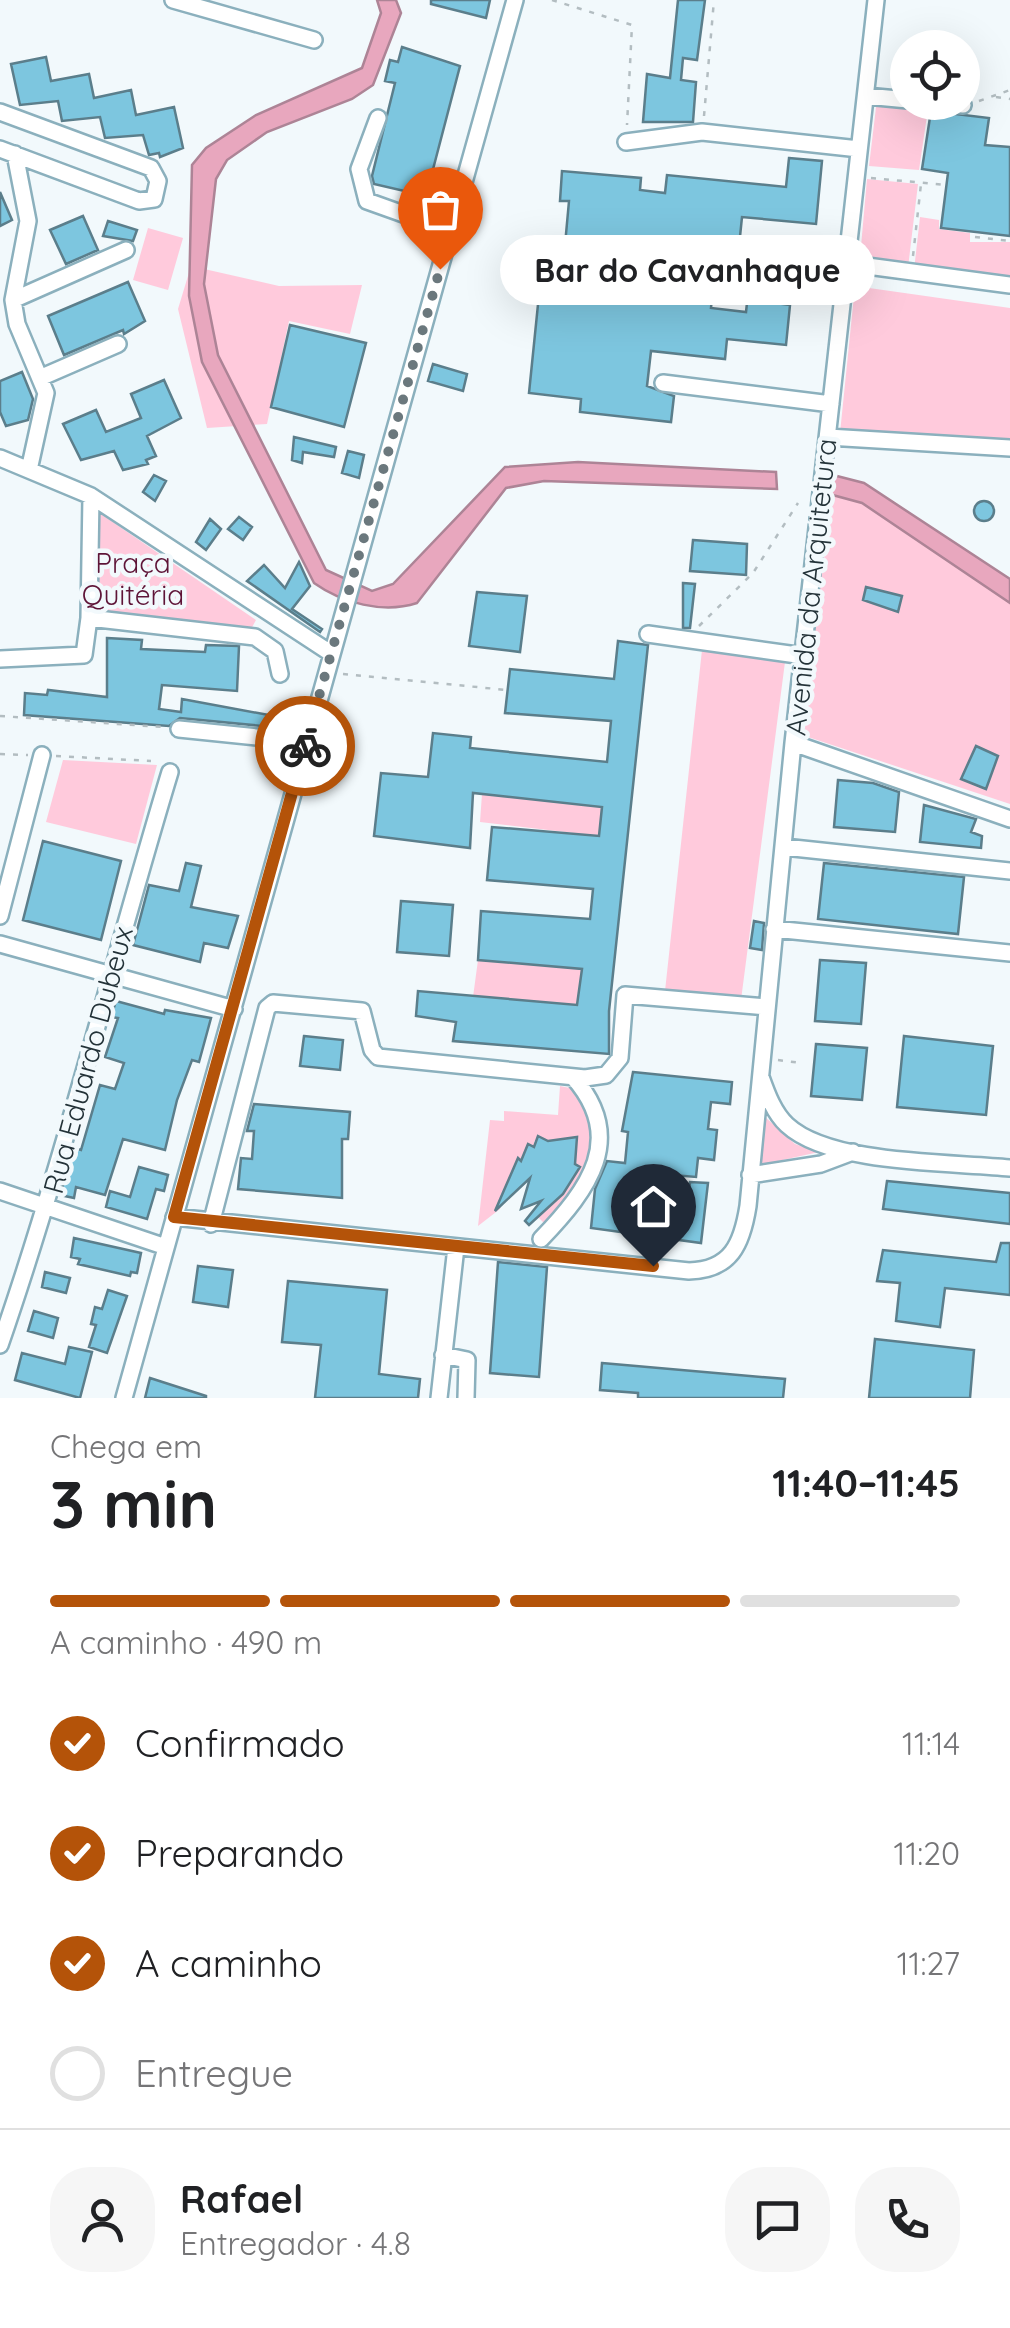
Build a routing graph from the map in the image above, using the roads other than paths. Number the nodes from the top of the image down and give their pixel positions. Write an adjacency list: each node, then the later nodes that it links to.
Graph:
1 (172, 0): 4 (street)
2 (515, 0): 12 (street)
3 (876, 0): 5 (street, Avenida da Arquitetura)
4 (314, 40)
5 (866, 96): 6 (street); 10 (street, Avenida da Arquitetura)
6 (890, 98)
7 (0, 112): 11 (street)
8 (378, 118): 12 (street)
9 (626, 142): 10 (street)
10 (859, 149): 14 (street, Avenida da Arquitetura)
11 (8, 151): 16 (street)
12 (451, 231): 28 (street)
13 (126, 250): 16 (street)
14 (845, 263): 15 (street); 20 (street, Avenida da Arquitetura)
15 (1010, 285)
16 (13, 300): 18 (street)
17 (118, 344): 18 (street)
18 (42, 377): 24 (street)
19 (663, 383): 20 (street)
20 (832, 404): 21 (street, Avenida da Arquitetura)
21 (828, 438): 22 (street); 29 (street, Avenida da Arquitetura)
22 (1010, 448)
23 (0, 458): 24 (street)
24 (29, 470): 25 (street)
25 (91, 496): 26 (street); 28 (street)
26 (89, 618): 30 (street); 31 (street)
27 (648, 634): 29 (street)
28 (332, 654): 33 (street)
29 (804, 656): 34 (street, Avenida da Arquitetura)
30 (0, 660)
31 (280, 674)
32 (179, 729): 33 (street)
33 (306, 742): 46 (street)
34 (793, 743): 37 (street); 38 (street, Avenida da Arquitetura)
35 (42, 755): 40 (street)
36 (170, 772): 44 (street, Rua Eduardo Dubeux)
37 (1010, 819)
38 (784, 847): 39 (street); 41 (street, Avenida da Arquitetura)
39 (1010, 872)
40 (0, 916)
41 (774, 929): 43 (street); 45 (street, Avenida da Arquitetura)
42 (0, 944): 44 (street)
43 (1010, 953)
44 (109, 974): 46 (street); 53 (street, Rua Eduardo Dubeux)
45 (766, 1008): 47 (street, Avenida da Arquitetura); 48 (street)
46 (234, 1009): 54 (street)
47 (761, 1066): 49 (street); 51 (street, Avenida da Arquitetura)
48 (574, 1077): 55 (street); 56 (street)
49 (853, 1152): 50 (street); 51 (street)
50 (1010, 1168)
51 (750, 1175): 58 (street, Avenida da Arquitetura)
52 (0, 1191): 53 (street)
53 (49, 1205): 57 (street); 59 (street, Rua Eduardo Dubeux)
54 (174, 1217): 55 (street, Avenida da Arquitetura); 57 (street)
55 (211, 1224): 58 (street, Avenida da Arquitetura)
56 (541, 1240)
57 (166, 1247): 61 (street)
58 (456, 1247): 60 (street)
59 (0, 1345)
60 (442, 1355): 62 (street); 63 (street)
61 (124, 1398)
62 (439, 1398)
63 (466, 1398)

